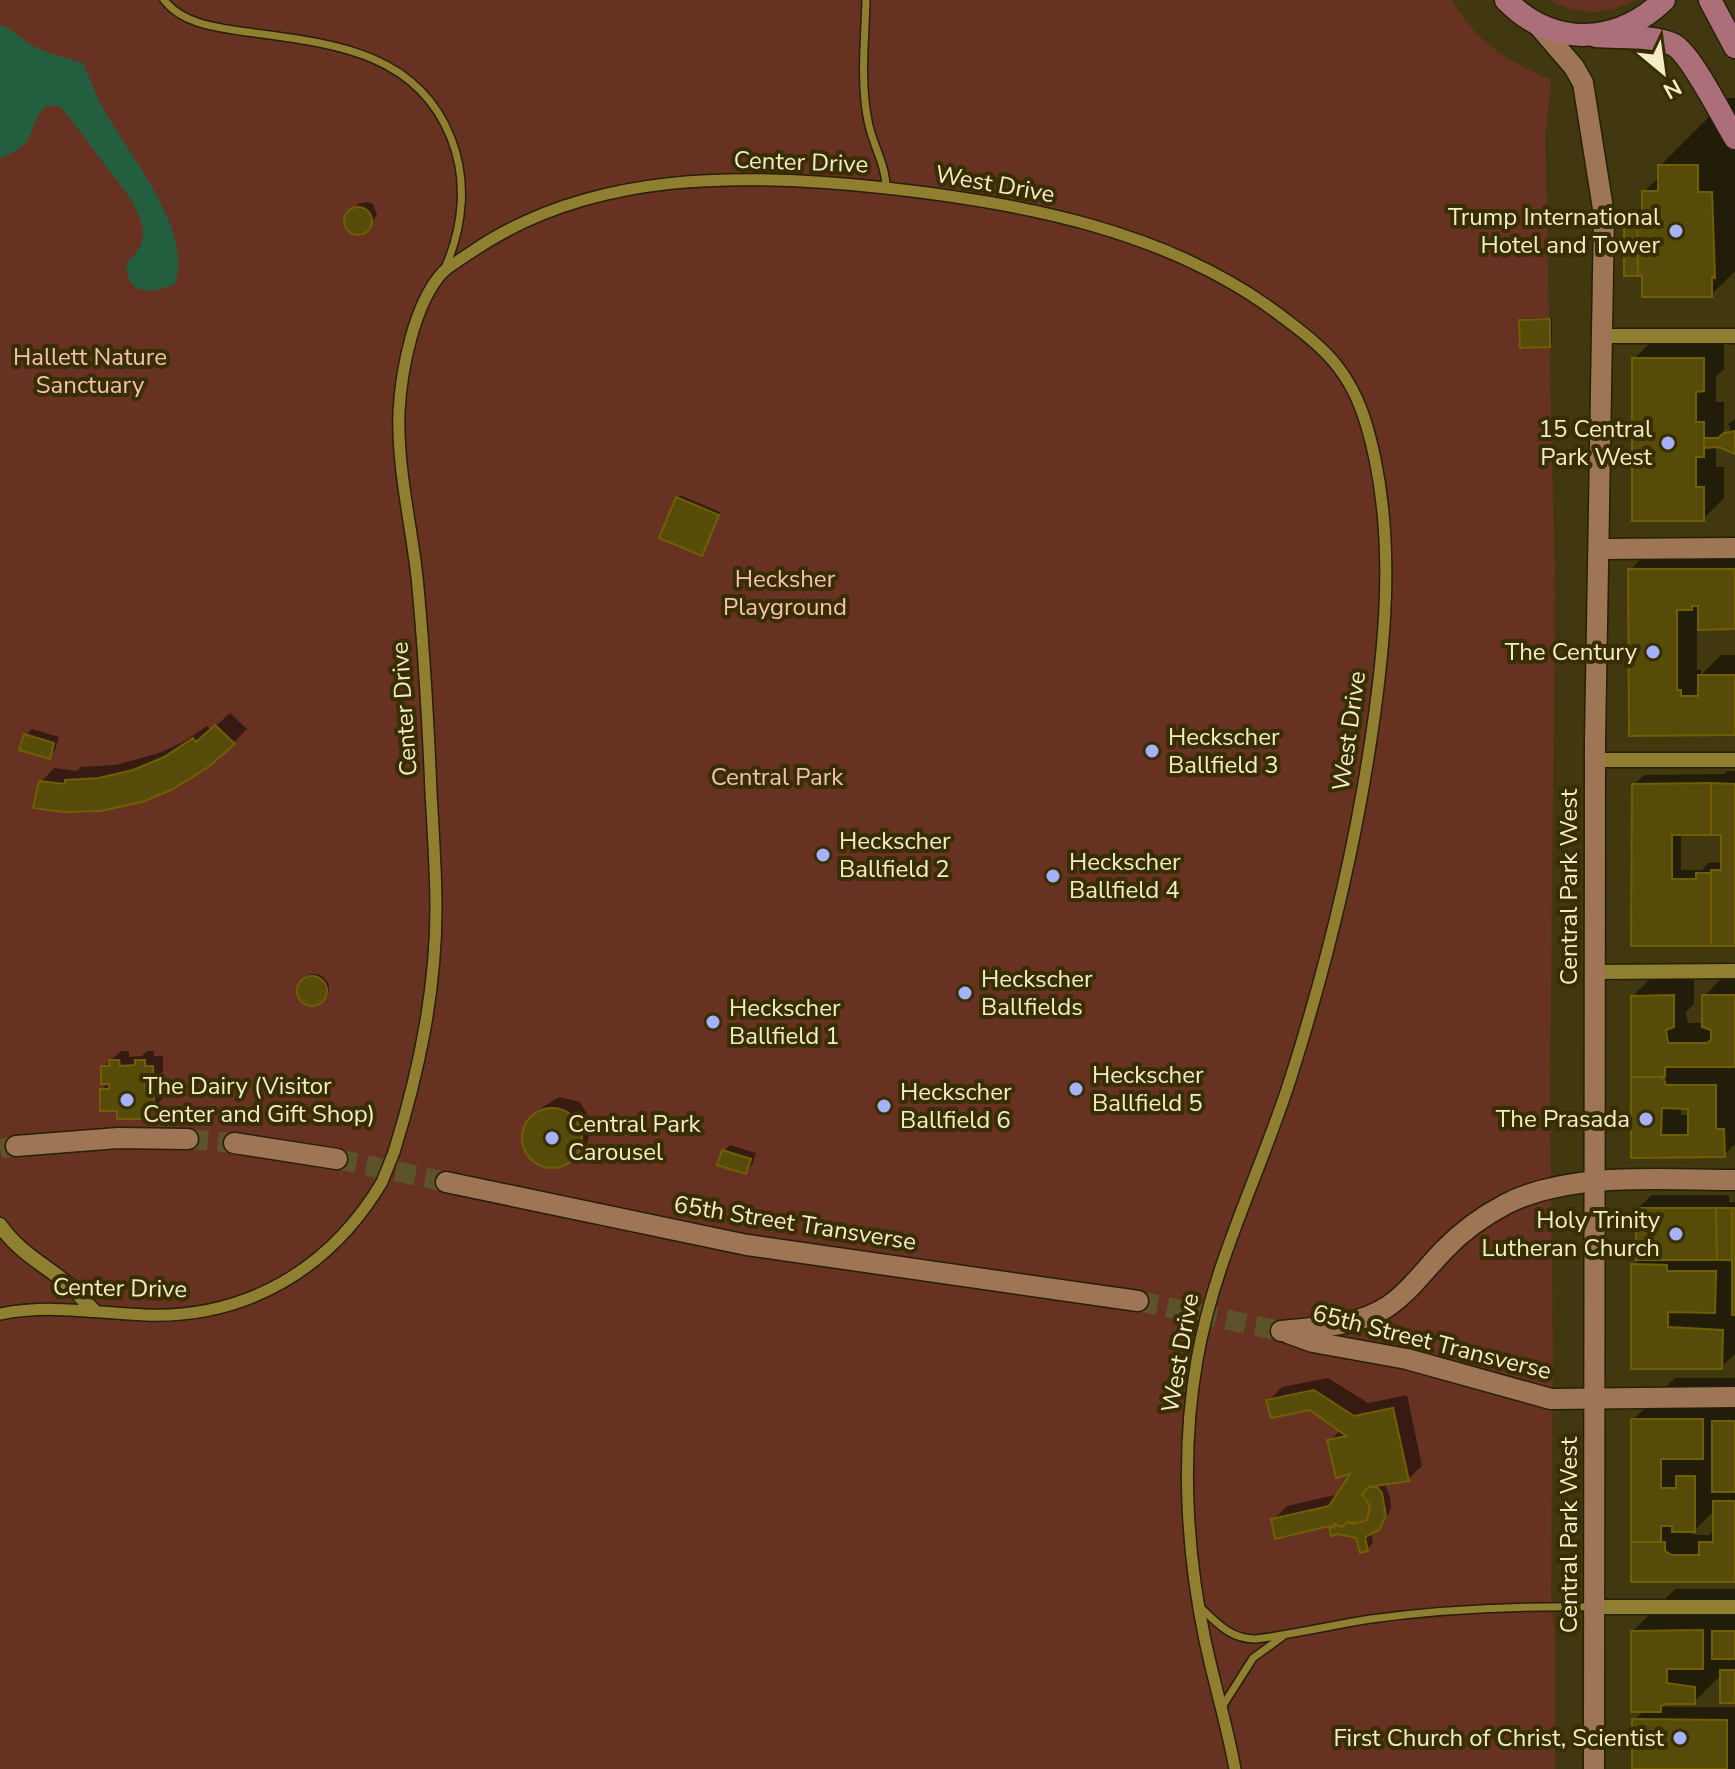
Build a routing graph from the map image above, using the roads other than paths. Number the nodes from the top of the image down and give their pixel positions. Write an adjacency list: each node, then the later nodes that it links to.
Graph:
1 (164, 0): 11 (lane, Center Drive)
2 (866, 0): 10 (lane)
3 (1506, 0): 6 (main road)
4 (1664, 0): 7 (main road)
5 (1710, 0): 8 (main road)
6 (1536, 23): 7 (main road); 12 (main road, Central Park West)
7 (1596, 36): 9 (main road)
8 (1735, 47)
9 (1733, 132)
10 (886, 188): 11 (street, Center Drive); 33 (street, West Drive)
11 (445, 269): 29 (street, Center Drive, bridge)
12 (1603, 336): 13 (street); 15 (main road, Central Park West)
13 (1735, 336)
14 (1735, 548): 15 (main road)
15 (1599, 549): 16 (main road, Central Park West)
16 (1595, 760): 17 (street); 19 (main road, Central Park West)
17 (1735, 760)
18 (1735, 971): 19 (street)
19 (1595, 972): 26 (main road, Central Park West)
20 (188, 1139): 22 (main road)
21 (234, 1143): 23 (main road)
22 (16, 1146)
23 (337, 1159)
24 (1735, 1180): 26 (main road, 65th Street Transverse)
25 (446, 1182): 28 (main road, 65th Street Transverse)
26 (1595, 1183): 32 (main road, Central Park West); 32 (main road, 65th Street Transverse)
27 (0, 1225): 29 (street)
28 (1138, 1301)
29 (93, 1310): 30 (street, Center Drive)
30 (0, 1314)
31 (1735, 1397): 32 (main road)
32 (1595, 1398): 34 (main road, Central Park West)
33 (1199, 1606): 36 (lane); 37 (street, West Drive)
34 (1595, 1607): 35 (street); 36 (lane); 39 (main road, Central Park West)
35 (1735, 1607)
36 (1284, 1636): 37 (lane)
37 (1222, 1707): 38 (street, West Drive)
38 (1235, 1769)
39 (1594, 1769)

